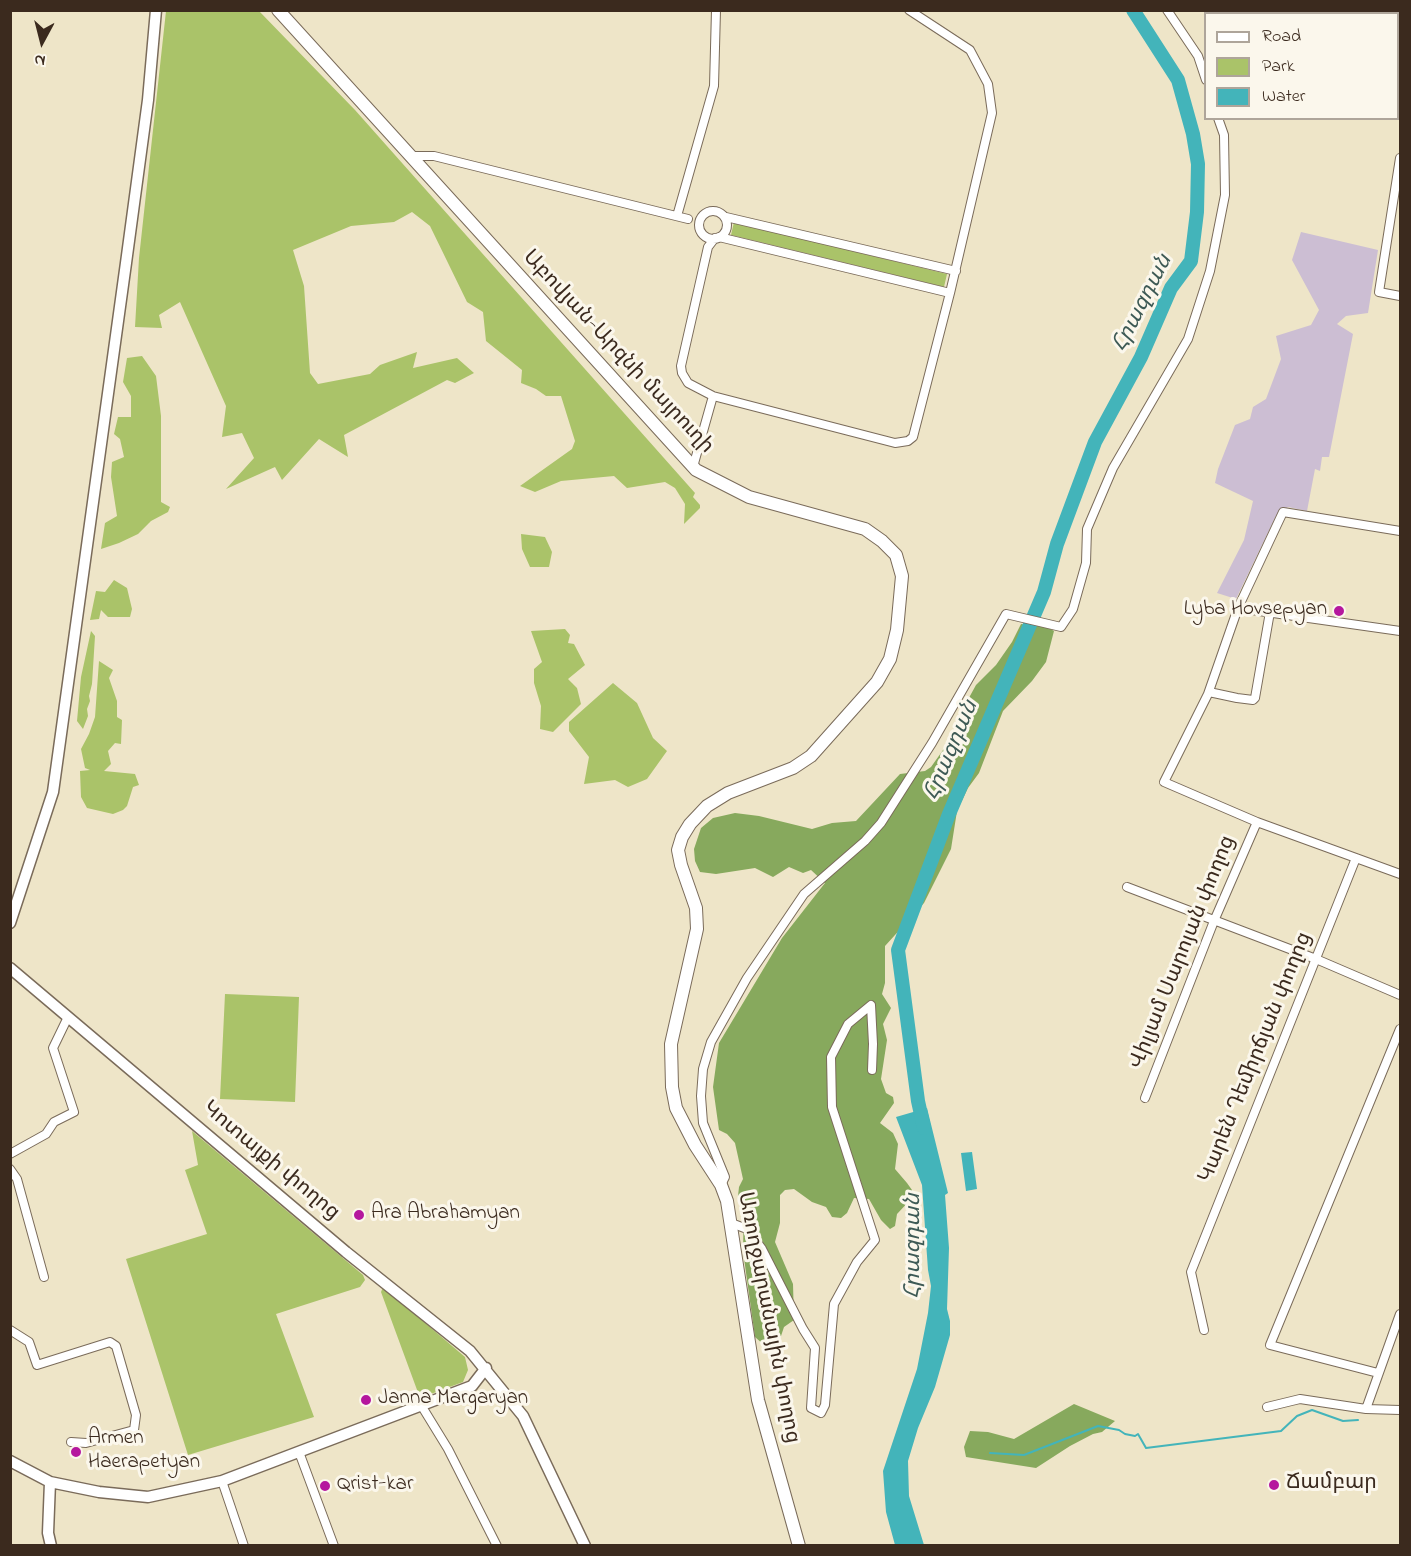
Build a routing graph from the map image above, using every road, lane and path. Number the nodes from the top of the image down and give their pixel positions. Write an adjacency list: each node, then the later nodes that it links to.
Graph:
1 (156, 10): 31 (street)
2 (278, 10): 8 (main road, Աբովյան-Արզնի մայրուղի)
3 (716, 10): 11 (street)
4 (909, 10): 15 (street)
5 (1167, 10): 6 (street)
6 (1204, 74)
7 (1219, 120): 41 (street)
8 (410, 156): 11 (street); 19 (main road, Աբովյան-Արզնի մայրուղի)
9 (1401, 158): 10 (street)
10 (1396, 214): 17 (street)
11 (677, 216): 13 (street)
12 (726, 217): 14 (street); 14 (street); 15 (street)
13 (688, 219)
14 (713, 237): 16 (street); 18 (street)
15 (956, 271): 16 (street)
16 (950, 293): 18 (street)
17 (1401, 296)
18 (713, 396): 19 (street)
19 (693, 467): 25 (main road, Աբովյան-Արզնի մայրուղի)
20 (1401, 531): 21 (street)
21 (1238, 608): 22 (street); 24 (street)
22 (1270, 612): 23 (street); 24 (street)
23 (1401, 631)
24 (1209, 692): 26 (street)
25 (811, 756): 41 (main road, Առողջարանային փողոց)
26 (1257, 822): 27 (street); 30 (street, Վիլյամ Սարոյան փողոց)
27 (1356, 858): 28 (street); 32 (street, Կարեն Դեմիրճյան փողոց)
28 (1401, 874)
29 (1127, 887): 30 (street)
30 (1214, 921): 32 (street); 38 (street, Վիլյամ Սարոյան փողոց)
31 (10, 923)
32 (1316, 959): 34 (street); 46 (street, Կարեն Դեմիրճյան փողոց)
33 (10, 968): 35 (street, Կոտայքի փողոց)
34 (1401, 996)
35 (68, 1017): 39 (street); 47 (street, Կոտայքի փողոց)
36 (1401, 1029): 48 (street)
37 (872, 1070): 42 (street)
38 (1145, 1098)
39 (10, 1154)
40 (10, 1169): 43 (street)
41 (721, 1185): 42 (main road, Առողջարանային փողոց)
42 (731, 1223): 63 (main road, Առողջարանային փողոց)
43 (44, 1277)
44 (1401, 1314): 48 (street)
45 (10, 1330): 53 (street)
46 (1204, 1330)
47 (486, 1368): 49 (street); 62 (street, Կոտայքի փողոց)
48 (1378, 1373): 51 (street)
49 (421, 1405): 54 (street); 61 (street)
50 (1267, 1407): 51 (street)
51 (1366, 1409): 52 (street)
52 (1401, 1410)
53 (71, 1442)
54 (299, 1452): 56 (street); 60 (street)
55 (10, 1461): 57 (street)
56 (222, 1481): 57 (street); 59 (street)
57 (50, 1482): 58 (street)
58 (51, 1545)
59 (244, 1545)
60 (334, 1545)
61 (497, 1545)
62 (585, 1545)
63 (799, 1545)

